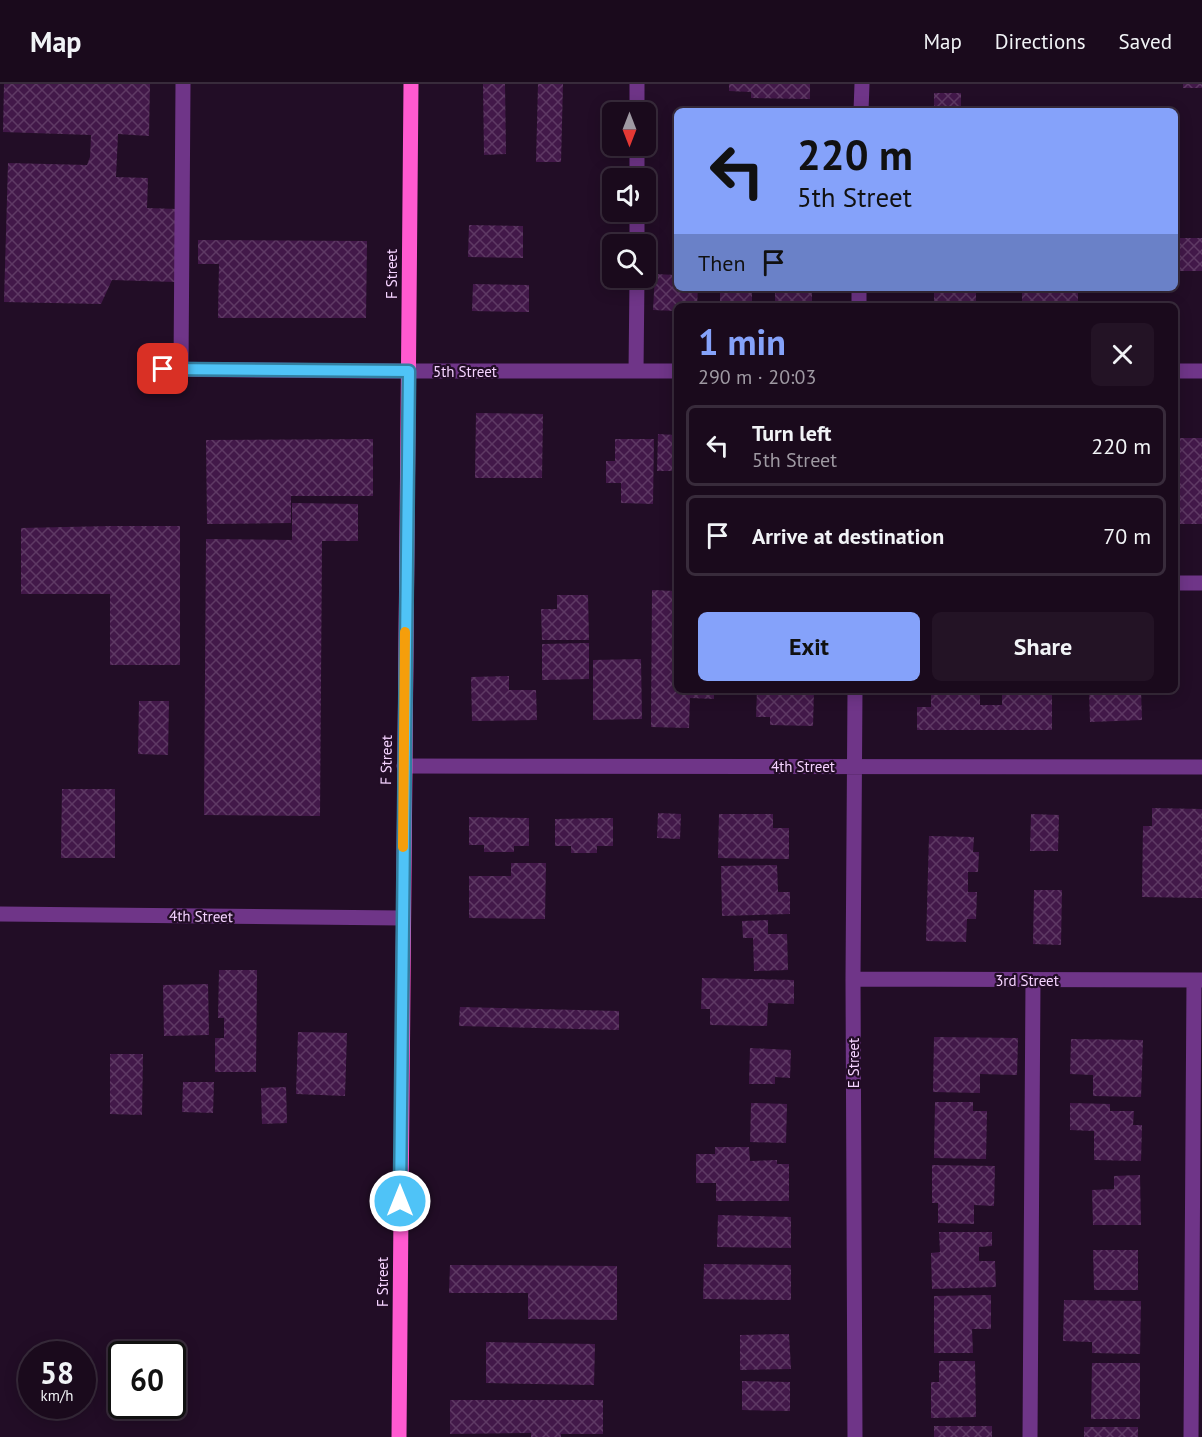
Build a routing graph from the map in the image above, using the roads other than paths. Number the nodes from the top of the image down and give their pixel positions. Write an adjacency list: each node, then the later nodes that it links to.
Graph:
1 (183, 84): 9 (street)
2 (411, 84): 11 (main road, F Street)
3 (638, 84): 5 (street)
4 (861, 84): 6 (street)
5 (638, 102)
6 (861, 108)
7 (637, 288): 12 (street)
8 (145, 369): 9 (street, 5th Street)
9 (181, 369): 11 (street, 5th Street)
10 (674, 370): 12 (street, 5th Street)
11 (409, 371): 12 (street, 5th Street); 18 (main road, F Street)
12 (636, 371)
13 (1178, 371): 14 (street)
14 (1202, 371)
15 (1178, 583): 16 (street)
16 (1202, 583)
17 (855, 693): 19 (street, E Street)
18 (404, 766): 19 (street, 4th Street); 22 (main road, F Street)
19 (855, 766): 20 (street, 4th Street); 23 (street, E Street)
20 (1202, 767)
21 (0, 914): 22 (street, 4th Street)
22 (402, 918): 26 (main road, F Street)
23 (853, 979): 24 (street, 3rd Street); 27 (street, E Street)
24 (1033, 980): 25 (street, 3rd Street); 28 (street)
25 (1198, 980): 29 (street)
26 (399, 1437)
27 (855, 1437)
28 (1030, 1437)
29 (1191, 1437)

